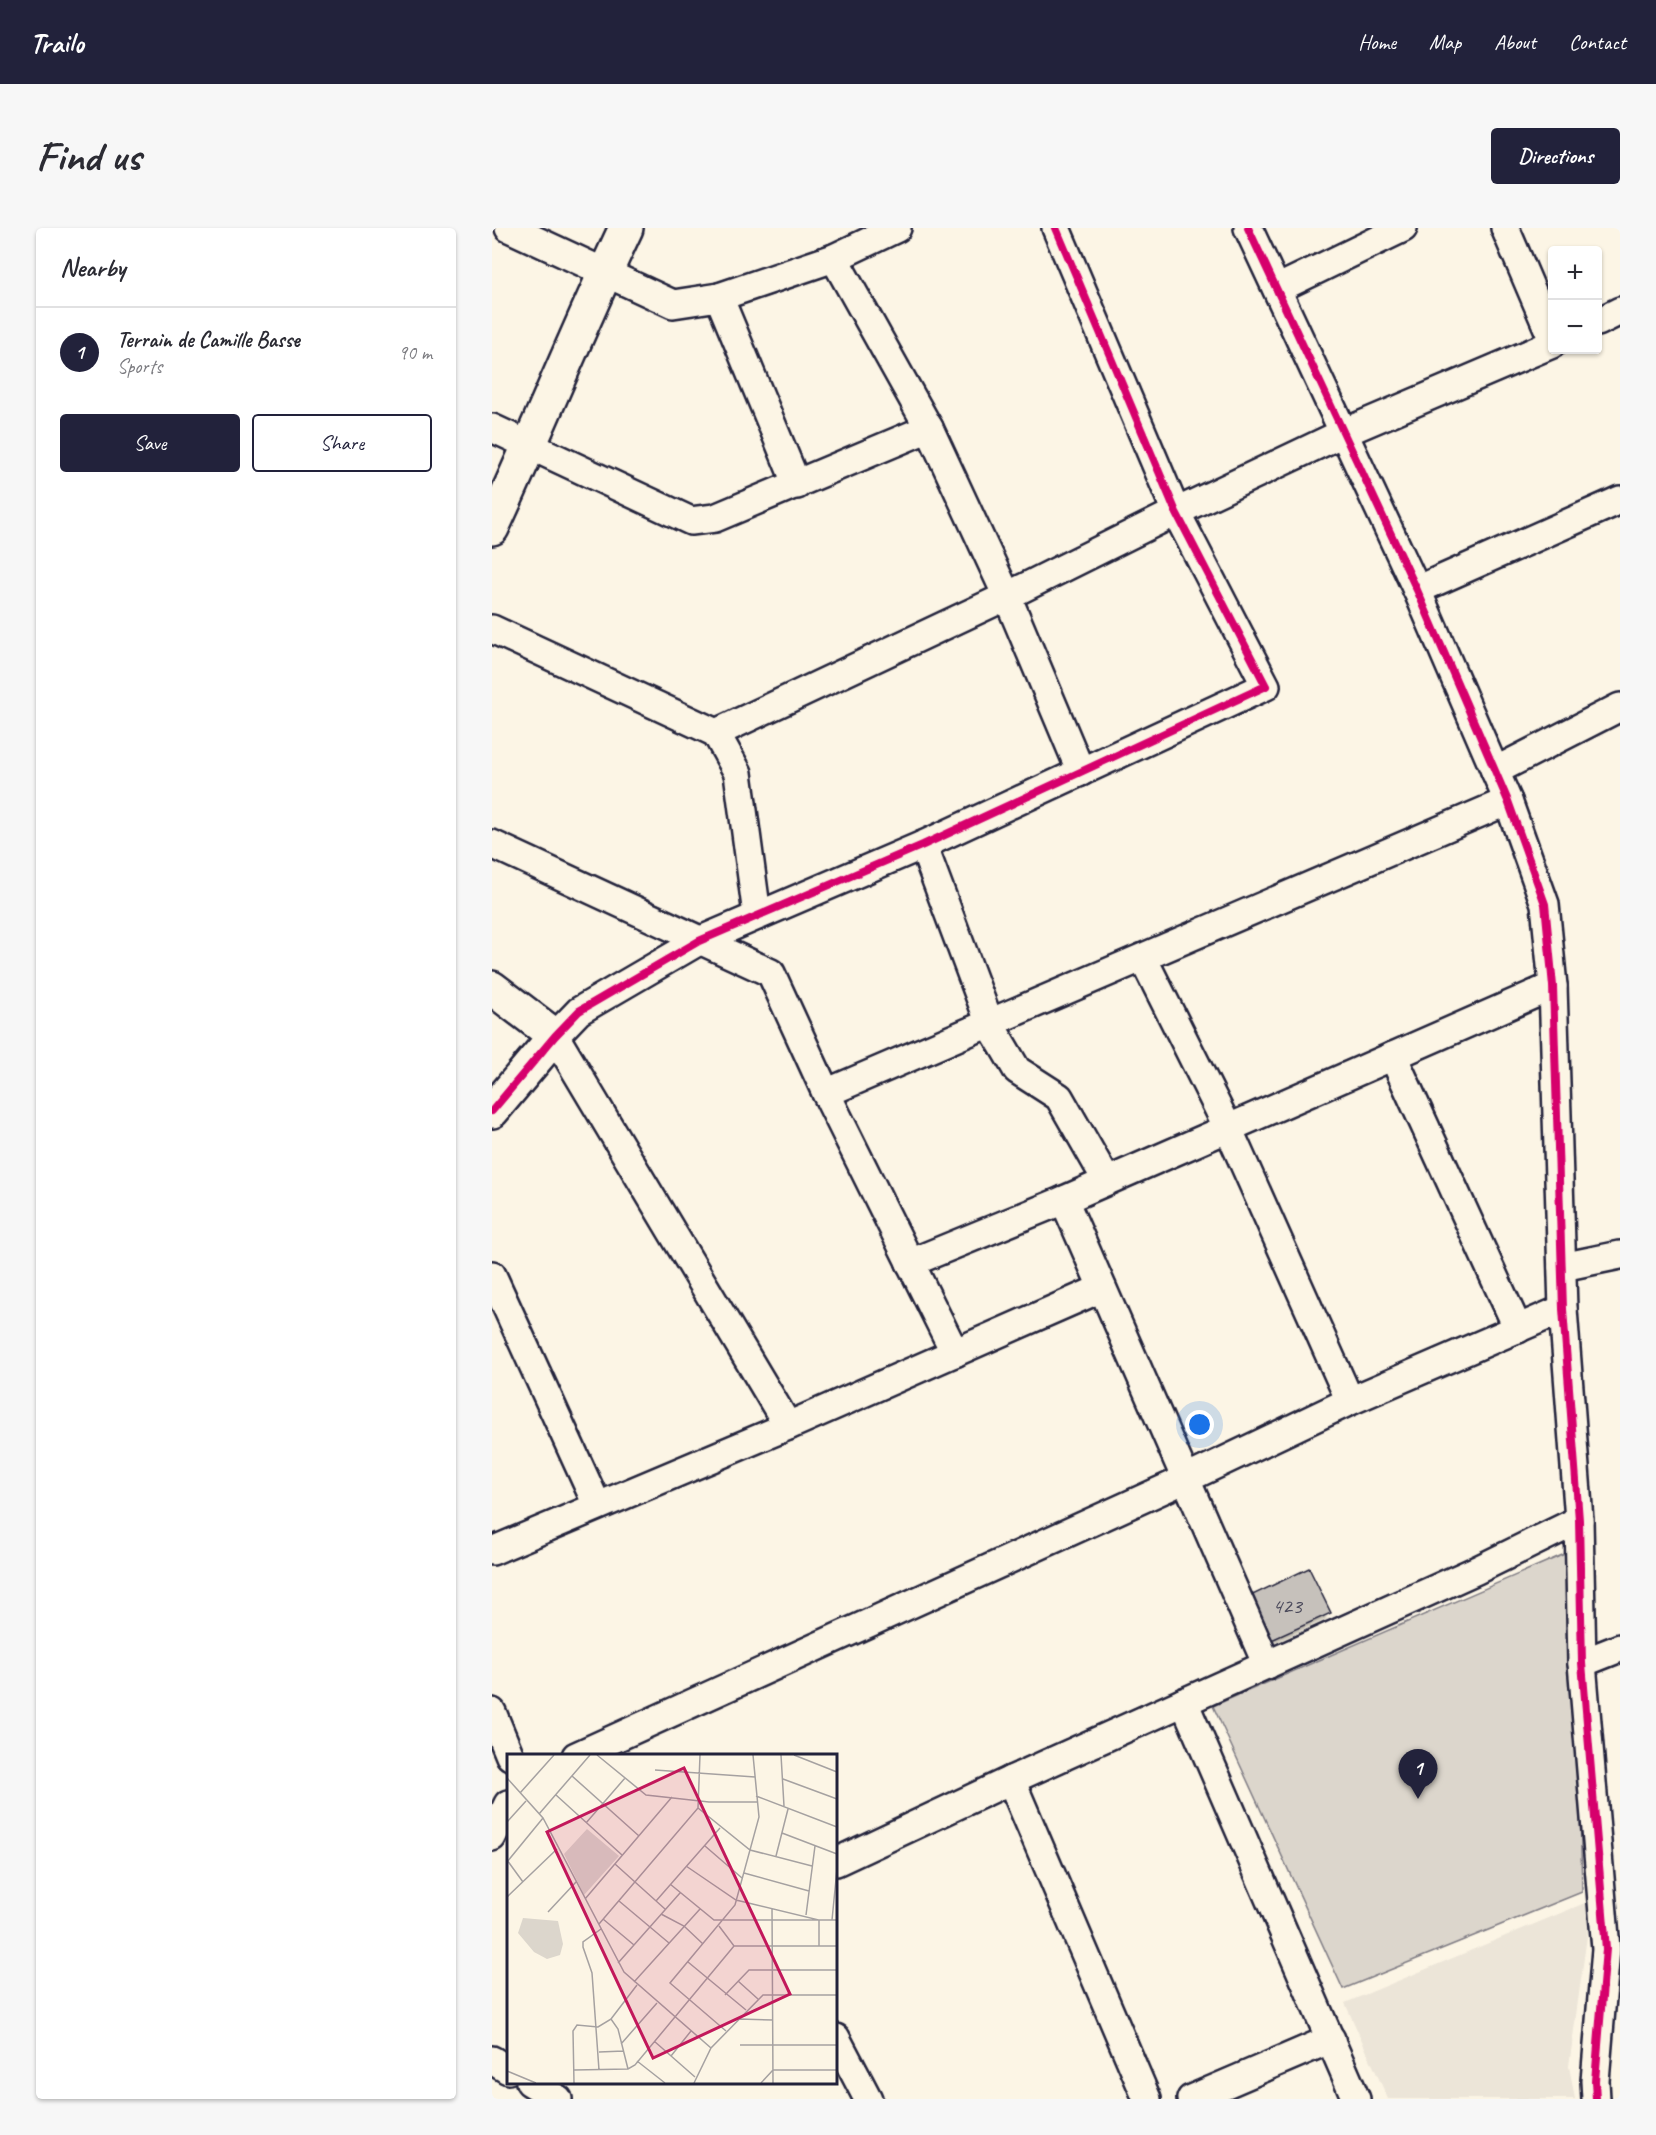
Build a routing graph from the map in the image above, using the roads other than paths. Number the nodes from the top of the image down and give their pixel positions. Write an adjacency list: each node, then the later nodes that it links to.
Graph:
1 (509, 228): 9 (street)
2 (626, 228): 9 (street)
3 (897, 228): 8 (street)
4 (1056, 228): 22 (street)
5 (1248, 228): 10 (street)
6 (1403, 228): 10 (street)
7 (1505, 228): 14 (street)
8 (834, 258): 11 (street); 17 (street)
9 (605, 273): 11 (street); 19 (street)
10 (1277, 290): 18 (street)
11 (719, 297): 20 (street)
12 (1620, 311): 13 (street)
13 (1602, 320)
14 (1548, 329)
15 (1548, 346): 18 (street)
16 (492, 428): 19 (street)
17 (929, 428): 20 (street); 25 (street)
18 (1343, 433): 22 (street); 24 (street)
19 (530, 446): 20 (street); 23 (street)
20 (797, 485)
21 (1620, 500): 24 (street)
22 (1176, 512): 25 (street); 30 (street)
23 (492, 528)
24 (1417, 590): 29 (street)
25 (1007, 596): 28 (street); 30 (street)
26 (492, 629): 28 (street)
27 (1620, 707): 29 (street)
28 (716, 733): 34 (street)
29 (1495, 771): 31 (street)
30 (1081, 772): 33 (street)
31 (1508, 801): 36 (street); 37 (street)
32 (492, 844): 35 (street)
33 (922, 845): 34 (street); 39 (street)
34 (757, 915): 35 (street)
35 (699, 941): 40 (street); 42 (street)
36 (1143, 958): 39 (street); 44 (street)
37 (1553, 986): 41 (street); 49 (street)
38 (492, 988): 40 (street)
39 (990, 1024): 42 (street); 45 (street)
40 (555, 1036): 43 (street); 56 (street)
41 (1393, 1056): 44 (street); 53 (street)
42 (826, 1093): 48 (street)
43 (492, 1111)
44 (1228, 1128): 45 (street); 55 (street)
45 (1107, 1181): 46 (street)
46 (1064, 1200): 48 (street); 51 (street)
47 (1620, 1255): 49 (street)
48 (910, 1263): 54 (street)
49 (1562, 1267): 52 (street)
50 (492, 1275): 58 (street)
51 (1102, 1288): 54 (street); 57 (street)
52 (1563, 1309): 53 (street); 59 (street)
53 (1518, 1329): 55 (street)
54 (955, 1353): 56 (street)
55 (1350, 1401): 57 (street)
56 (788, 1426): 58 (street)
57 (1186, 1479): 63 (street); 67 (street)
58 (597, 1505): 60 (street)
59 (1579, 1520): 62 (street); 63 (street)
60 (492, 1551)
61 (1620, 1648): 62 (street)
62 (1582, 1663): 73 (street)
63 (1267, 1665): 64 (street)
64 (1184, 1702): 68 (street); 74 (street)
65 (492, 1712): 66 (street)
66 (510, 1754)
67 (578, 1754)
68 (1011, 1780): 72 (street); 81 (street)
69 (507, 1806): 70 (street)
70 (492, 1839): 71 (street)
71 (507, 1850)
72 (837, 1862)
73 (1613, 1947): 84 (street)
74 (1331, 2039): 82 (street); 83 (street)
75 (837, 2040): 80 (street)
76 (492, 2060): 77 (street)
77 (507, 2069)
78 (533, 2084): 79 (street)
79 (558, 2099)
80 (868, 2099)
81 (1147, 2099)
82 (1191, 2099)
83 (1356, 2099)
84 (1596, 2099)

